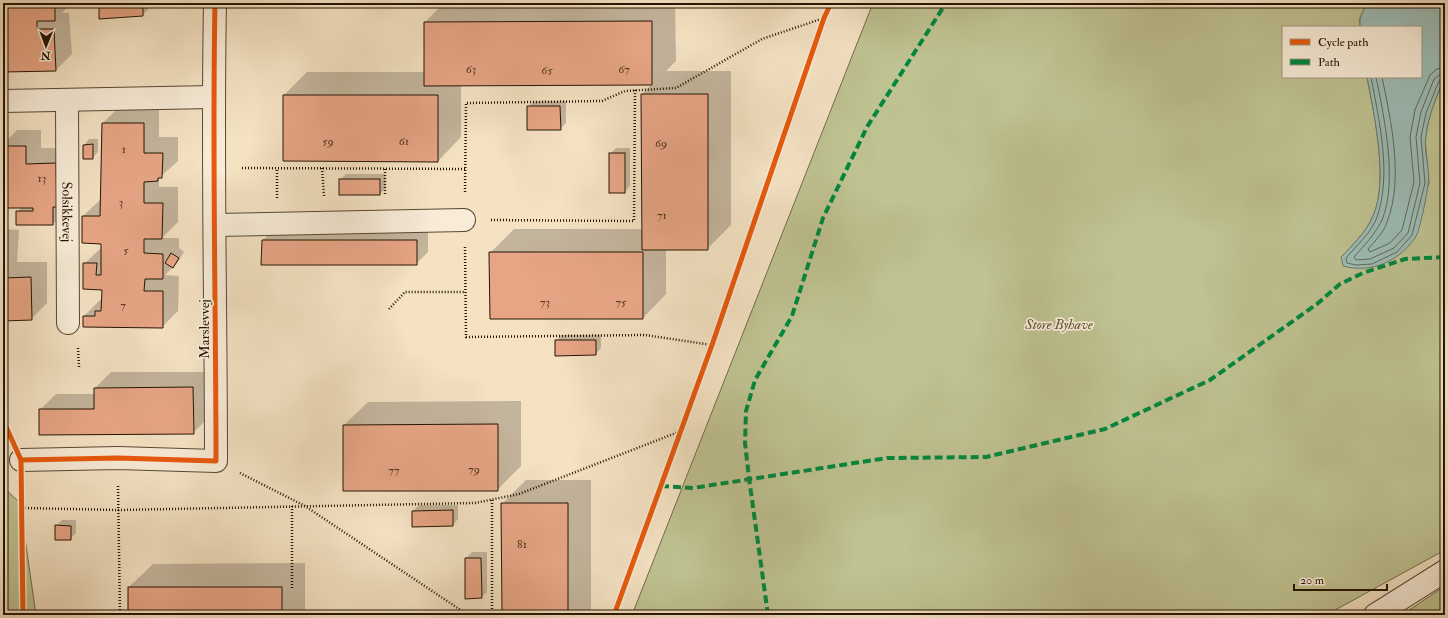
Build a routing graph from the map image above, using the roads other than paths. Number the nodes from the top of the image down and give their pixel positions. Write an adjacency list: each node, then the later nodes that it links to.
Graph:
1 (215, 3): 2 (street, Marslevvej)
2 (213, 97): 4 (street); 6 (street, Marslevvej)
3 (3, 101): 4 (street)
4 (67, 101): 7 (street, Solsikkevej)
5 (464, 220): 6 (street)
6 (216, 225): 8 (street, Marslevvej)
7 (68, 323)
8 (21, 460)
9 (1445, 571): 10 (street)
10 (1375, 615)

